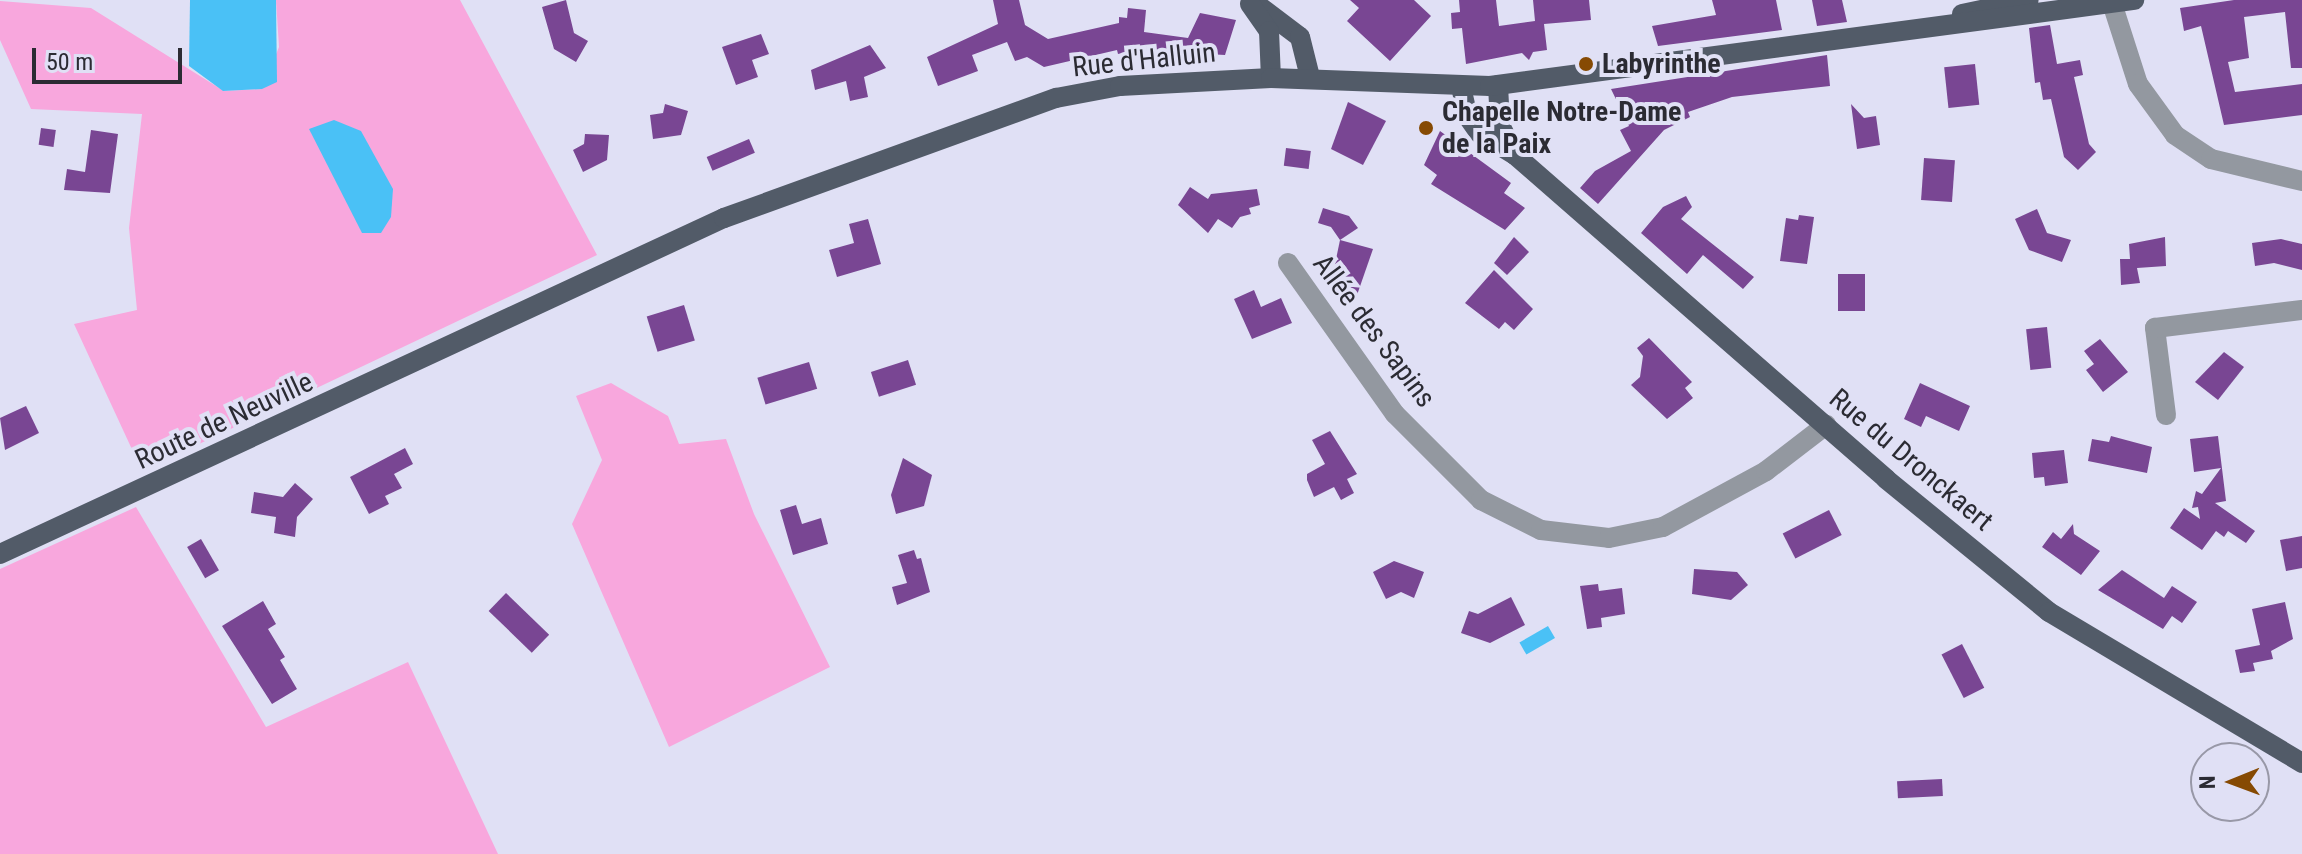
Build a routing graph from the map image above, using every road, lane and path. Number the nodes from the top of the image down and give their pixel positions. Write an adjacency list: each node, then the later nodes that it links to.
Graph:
1 (1245, 0): 8 (main road)
2 (1251, 0): 7 (main road)
3 (2029, 0): 6 (main road, Rue d'Halluin)
4 (2134, 0): 5 (main road, Rue d'Halluin)
5 (2111, 2): 6 (main road, Rue d'Halluin); 12 (street)
6 (1866, 34): 9 (main road, Rue d'Halluin)
7 (1310, 77): 8 (main road, Rue d'Halluin); 10 (main road, Rue d'Halluin)
8 (1271, 78): 15 (main road, Rue d'Halluin)
9 (1498, 85): 10 (main road, Rue d'Halluin); 11 (main road, Rue du Dronckaert)
10 (1461, 87): 11 (main road, Rue du Dronckaert)
11 (1515, 155): 17 (main road, Rue du Dronckaert)
12 (2302, 181)
13 (1288, 263): 17 (street, Allée des Sapins)
14 (2302, 310): 16 (street)
15 (471, 336): 18 (main road, Route de Neuville)
16 (2166, 415)
17 (1826, 425): 19 (main road, Rue du Dronckaert)
18 (0, 554)
19 (2302, 763)

